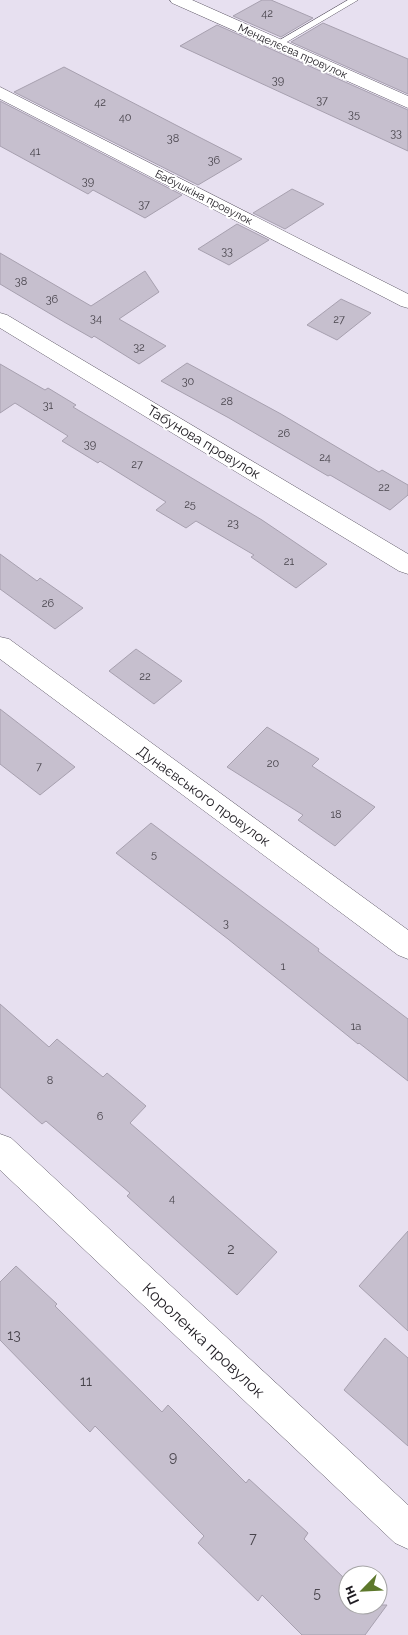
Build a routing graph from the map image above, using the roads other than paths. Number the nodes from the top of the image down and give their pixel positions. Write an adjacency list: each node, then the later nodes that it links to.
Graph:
1 (178, 0): 3 (street, Менделєєва провулок)
2 (354, 0): 3 (lane)
3 (276, 44): 5 (street, Менделєєва провулок)
4 (0, 92): 6 (street, Бабушкіна провулок)
5 (408, 102)
6 (408, 302)
7 (0, 319): 8 (street, Табунова провулок)
8 (408, 565)
9 (0, 646): 10 (street, Дунаєвського провулок)
10 (408, 946)
11 (0, 1149): 12 (street, Короленка провулок)
12 (408, 1530)

